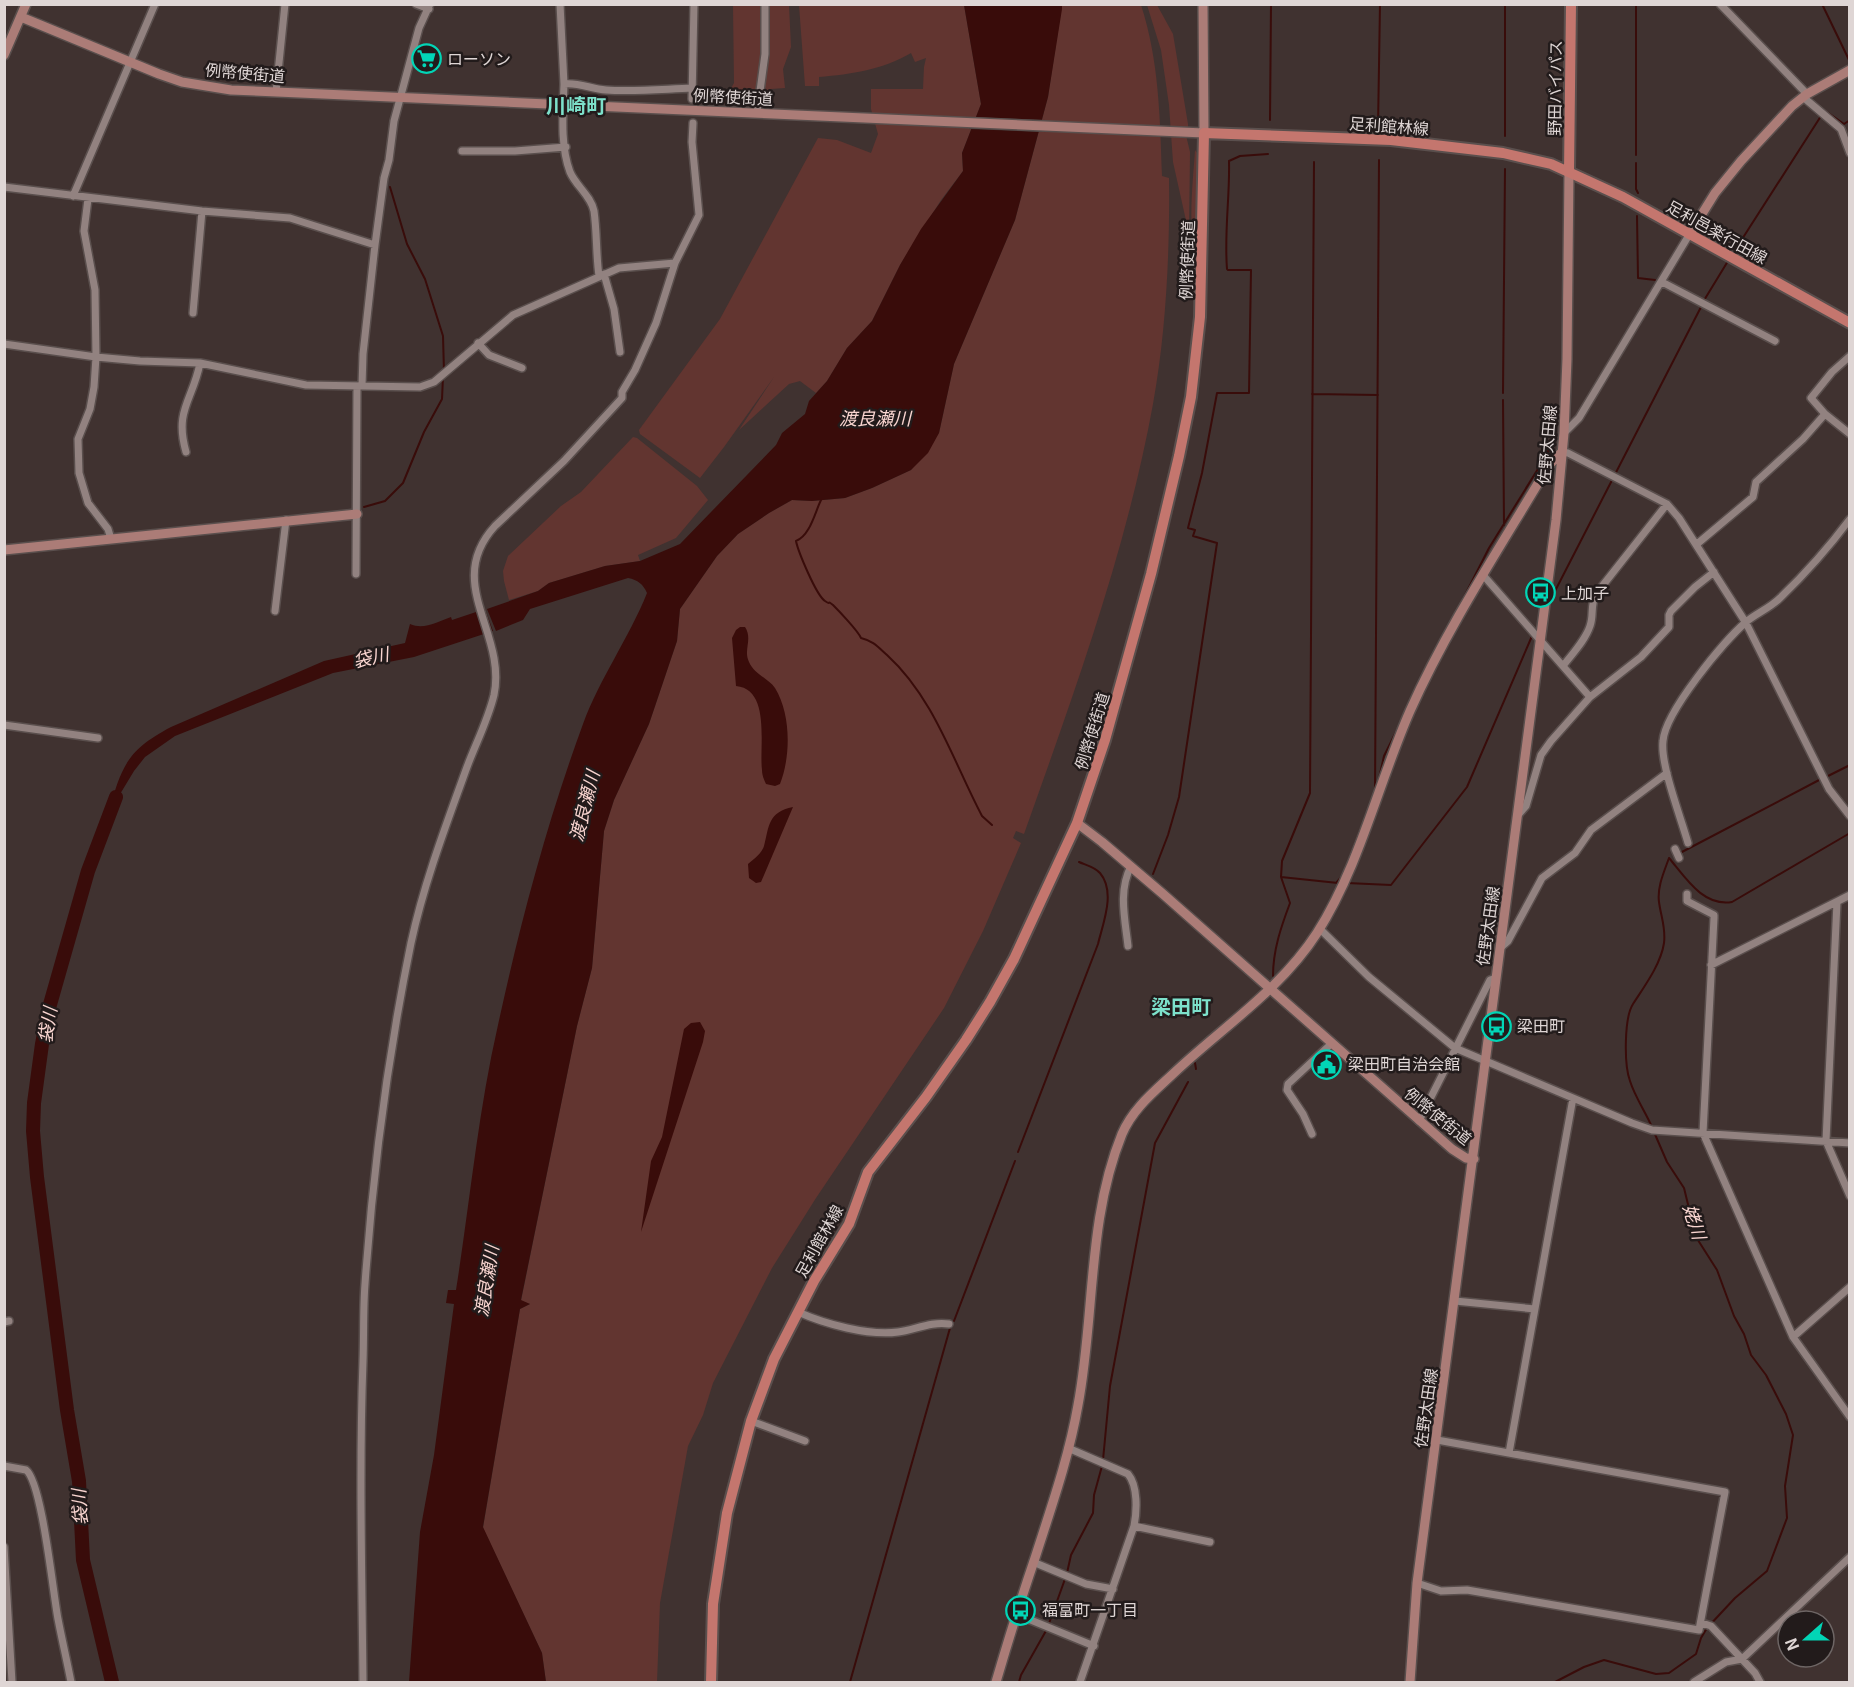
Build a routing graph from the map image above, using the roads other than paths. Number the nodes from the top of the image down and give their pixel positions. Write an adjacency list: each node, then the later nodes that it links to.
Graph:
1 (26, 4): 12 (main road)
2 (155, 4): 14 (street)
3 (285, 4): 18 (street)
4 (416, 4): 11 (street)
5 (560, 4): 16 (street)
6 (694, 4): 17 (street)
7 (765, 4): 23 (street)
8 (1203, 4): 25 (main road)
9 (1571, 4): 29 (main road, 野田バイパス)
10 (1720, 4): 19 (street)
11 (429, 7): 20 (street)
12 (21, 17): 13 (main road); 14 (main road, 例幣使街道)
13 (4, 55)
14 (130, 63): 18 (main road, 例幣使街道); 31 (street)
15 (1850, 70): 19 (main road)
16 (564, 84): 17 (street, 例幣使街道); 22 (street)
17 (692, 88): 21 (street)
18 (276, 92): 20 (main road, 例幣使街道)
19 (1805, 95): 28 (street); 34 (main road)
20 (400, 98): 22 (main road, 例幣使街道); 35 (street)
21 (692, 99)
22 (564, 104): 23 (main road, 例幣使街道); 26 (street)
23 (759, 113): 25 (main road, 例幣使街道)
24 (693, 123): 36 (street)
25 (1204, 133): 29 (main road, 足利館林線); 75 (main road, 例幣使街道)
26 (566, 147): 27 (street); 37 (street)
27 (462, 151)
28 (1850, 153)
29 (1569, 172): 34 (main road, 足利邑楽行田線); 51 (main road, 佐野太田線)
30 (4, 187): 31 (street)
31 (73, 196): 32 (street)
32 (88, 199): 33 (street); 46 (street)
33 (202, 211): 35 (street); 39 (street)
34 (1689, 235): 38 (street); 40 (main road, 足利邑楽行田線)
35 (375, 245): 49 (street)
36 (675, 263): 37 (street); 126 (street)
37 (601, 275): 42 (street); 44 (street)
38 (1662, 282): 41 (street); 51 (street)
39 (193, 313)
40 (1850, 323)
41 (1775, 341)
42 (478, 343): 48 (street); 49 (street)
43 (4, 344): 46 (street)
44 (620, 352)
45 (1850, 356): 50 (street)
46 (96, 357): 47 (street); 59 (street)
47 (200, 363): 49 (street); 53 (street)
48 (522, 368)
49 (359, 386): 56 (street)
50 (1825, 414): 52 (street); 60 (street)
51 (1564, 433): 54 (main road, 佐野太田線)
52 (1850, 434)
53 (186, 452)
54 (1562, 452): 55 (street); 64 (main road); 67 (main road, 佐野太田線)
55 (1667, 504): 60 (street); 68 (street)
56 (357, 514): 58 (main road); 63 (street)
57 (1850, 519): 66 (street)
58 (286, 520): 59 (main road); 65 (street)
59 (111, 539): 61 (main road)
60 (1697, 544): 62 (street)
61 (4, 550)
62 (1714, 572): 66 (street); 69 (street)
63 (356, 574)
64 (1482, 575): 67 (street); 83 (main road)
65 (275, 611)
66 (1746, 623): 72 (street); 74 (street)
67 (1540, 642): 68 (street); 73 (main road, 佐野太田線)
68 (1563, 666): 69 (street)
69 (1590, 697): 73 (street)
70 (4, 725): 71 (street)
71 (98, 738)
72 (1667, 773): 76 (street); 85 (street)
73 (1519, 814): 85 (main road, 佐野太田線)
74 (1850, 816)
75 (1077, 824): 79 (main road, 例幣使街道); 103 (main road, 足利館林線)
76 (1688, 843)
77 (1675, 849): 78 (street)
78 (1679, 858)
79 (1131, 866): 84 (street); 88 (main road, 例幣使街道)
80 (1687, 894): 86 (street)
81 (1850, 895): 82 (street)
82 (1837, 902): 86 (street); 96 (street)
83 (1320, 929): 88 (main road); 90 (street)
84 (1128, 946)
85 (1500, 948): 87 (main road, 佐野太田線)
86 (1711, 965): 94 (street)
87 (1496, 978): 90 (street); 91 (main road, 佐野太田線)
88 (1270, 990): 89 (main road, 例幣使街道); 110 (main road)
89 (1331, 1044): 93 (main road, 例幣使街道); 95 (street)
90 (1455, 1048): 91 (street); 93 (street)
91 (1485, 1062): 92 (street); 98 (main road, 佐野太田線)
92 (1573, 1098): 94 (street); 102 (street)
93 (1419, 1121): 98 (main road, 例幣使街道)
94 (1703, 1133): 96 (street); 105 (street)
95 (1312, 1134)
96 (1826, 1141): 97 (street); 99 (street)
97 (1850, 1143)
98 (1473, 1160): 101 (main road, 佐野太田線)
99 (1850, 1196)
100 (1850, 1287): 105 (street)
101 (1455, 1301): 102 (street); 108 (main road, 佐野太田線)
102 (1535, 1309): 111 (street)
103 (798, 1312): 104 (street); 107 (main road, 足利館林線)
104 (949, 1324)
105 (1793, 1336): 106 (street)
106 (1850, 1418)
107 (751, 1421): 109 (street); 127 (main road, 足利館林線)
108 (1437, 1440): 111 (street); 118 (main road, 佐野太田線)
109 (805, 1441)
110 (1068, 1448): 113 (street); 117 (main road)
111 (1509, 1453): 121 (street)
112 (4, 1466): 125 (street)
113 (1134, 1526): 114 (street); 119 (street)
114 (1210, 1542)
115 (4, 1547): 124 (street)
116 (1850, 1557): 123 (street)
117 (1033, 1562): 119 (street); 120 (main road)
118 (1417, 1582): 121 (street); 130 (main road, 佐野太田線)
119 (1113, 1589): 122 (street)
120 (1016, 1614): 122 (street); 128 (main road)
121 (1702, 1623): 123 (street)
122 (1094, 1646): 129 (street)
123 (1742, 1659): 131 (street); 132 (street)
124 (12, 1683)
125 (71, 1683)
126 (363, 1683)
127 (711, 1683)
128 (996, 1683)
129 (1080, 1683)
130 (1410, 1683)
131 (1694, 1683)
132 (1760, 1683)

